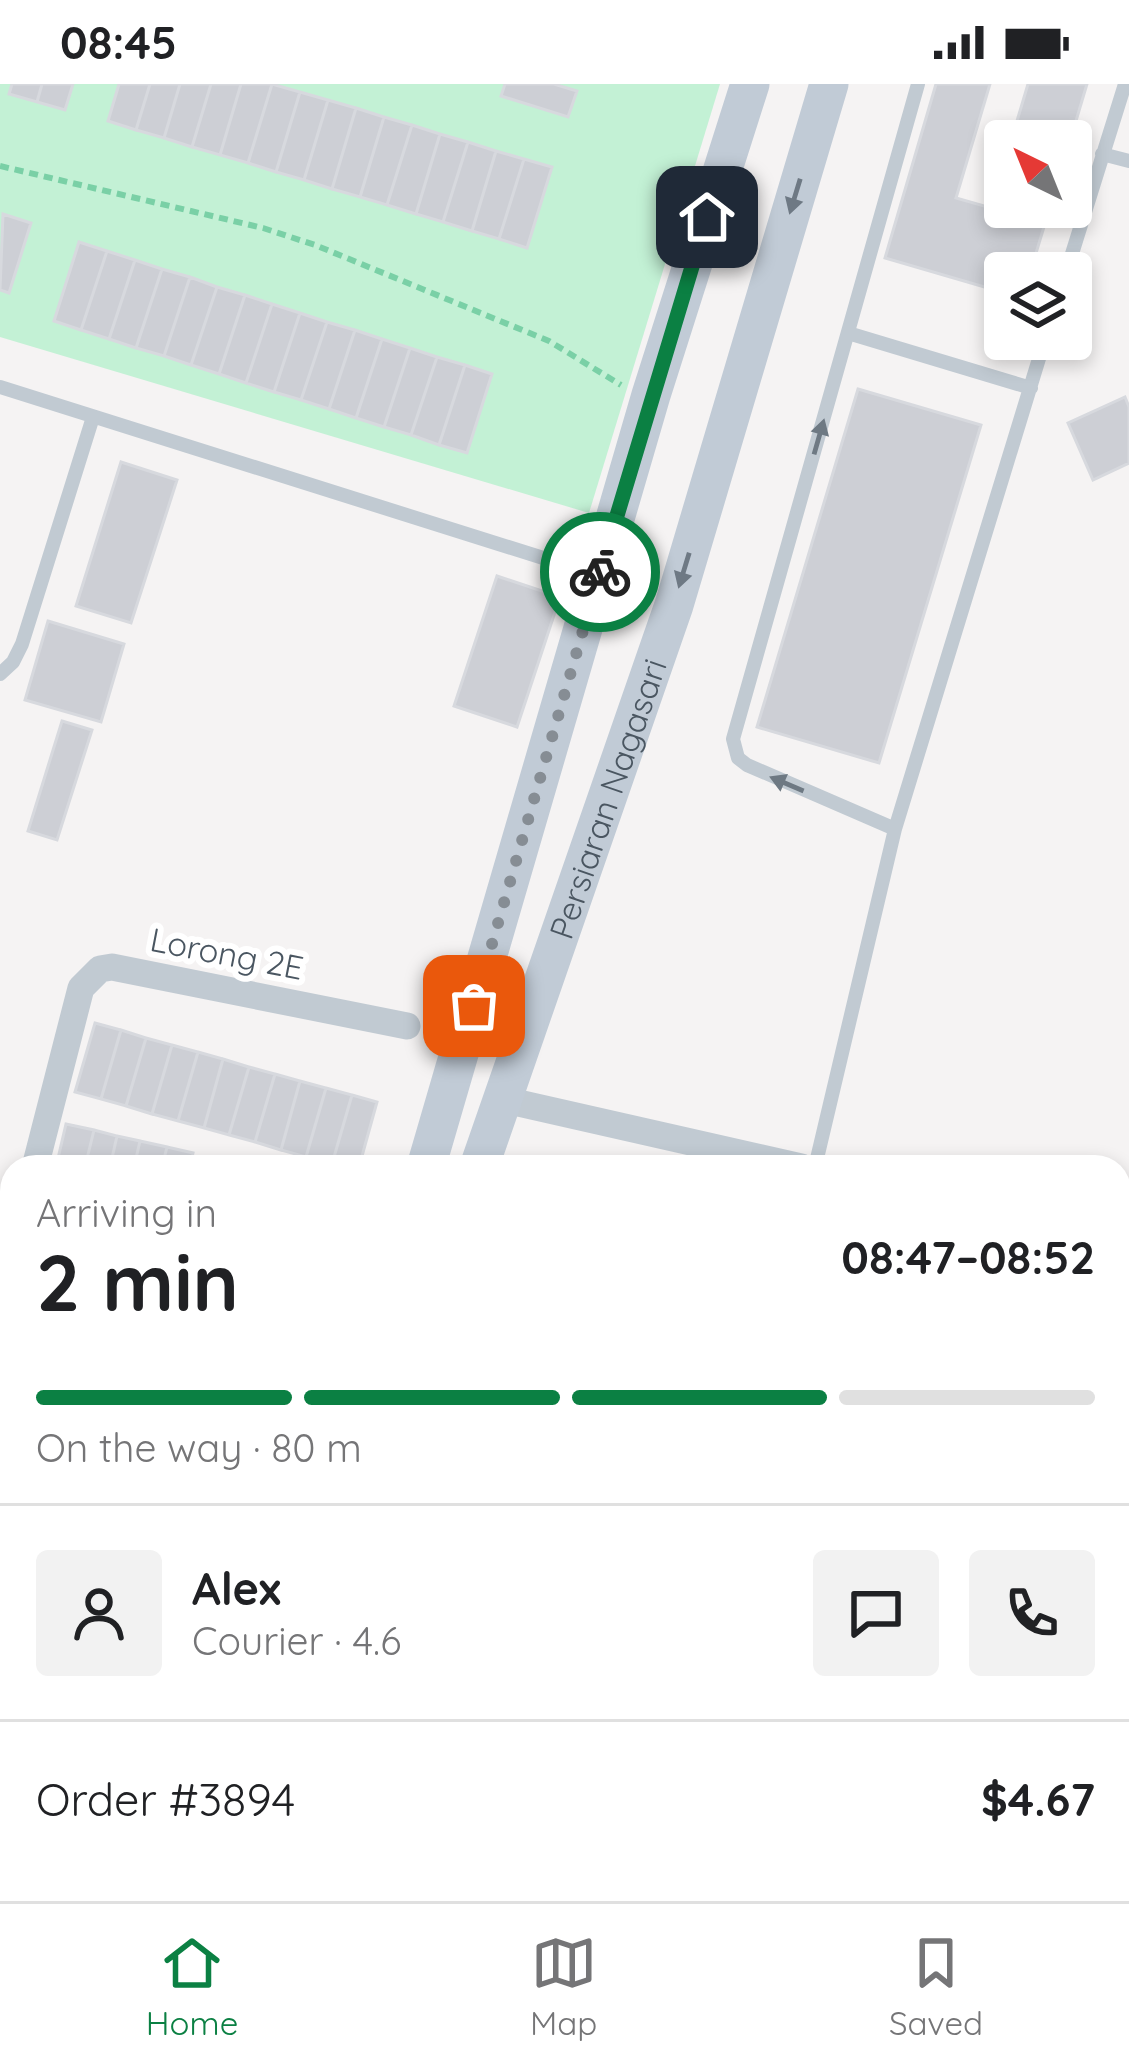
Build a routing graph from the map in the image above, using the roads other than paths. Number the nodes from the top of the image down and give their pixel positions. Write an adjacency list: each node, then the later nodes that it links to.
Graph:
1 (750, 84): 13 (street, Persiaran Nagasari)
2 (829, 84): 17 (street, Persiaran Nagasari, one-way to 17)
3 (918, 84): 8 (lane)
4 (1125, 84): 5 (lane)
5 (1102, 154): 6 (lane); 7 (lane)
6 (1129, 161)
7 (1072, 252)
8 (848, 333): 11 (lane); 15 (lane, one-way to 8)
9 (1039, 360): 11 (lane)
10 (0, 387): 12 (lane)
11 (1030, 388): 15 (lane)
12 (93, 417): 13 (lane); 14 (lane)
13 (598, 576): 19 (street, Persiaran Nagasari)
14 (0, 674)
15 (895, 830): 22 (lane)
16 (407, 1026): 18 (street, Lorong 2E)
17 (501, 1099): 20 (street, Persiaran Nagasari); 21 (street)
18 (37, 1155)
19 (429, 1155)
20 (483, 1155)
21 (742, 1155)
22 (818, 1155)

